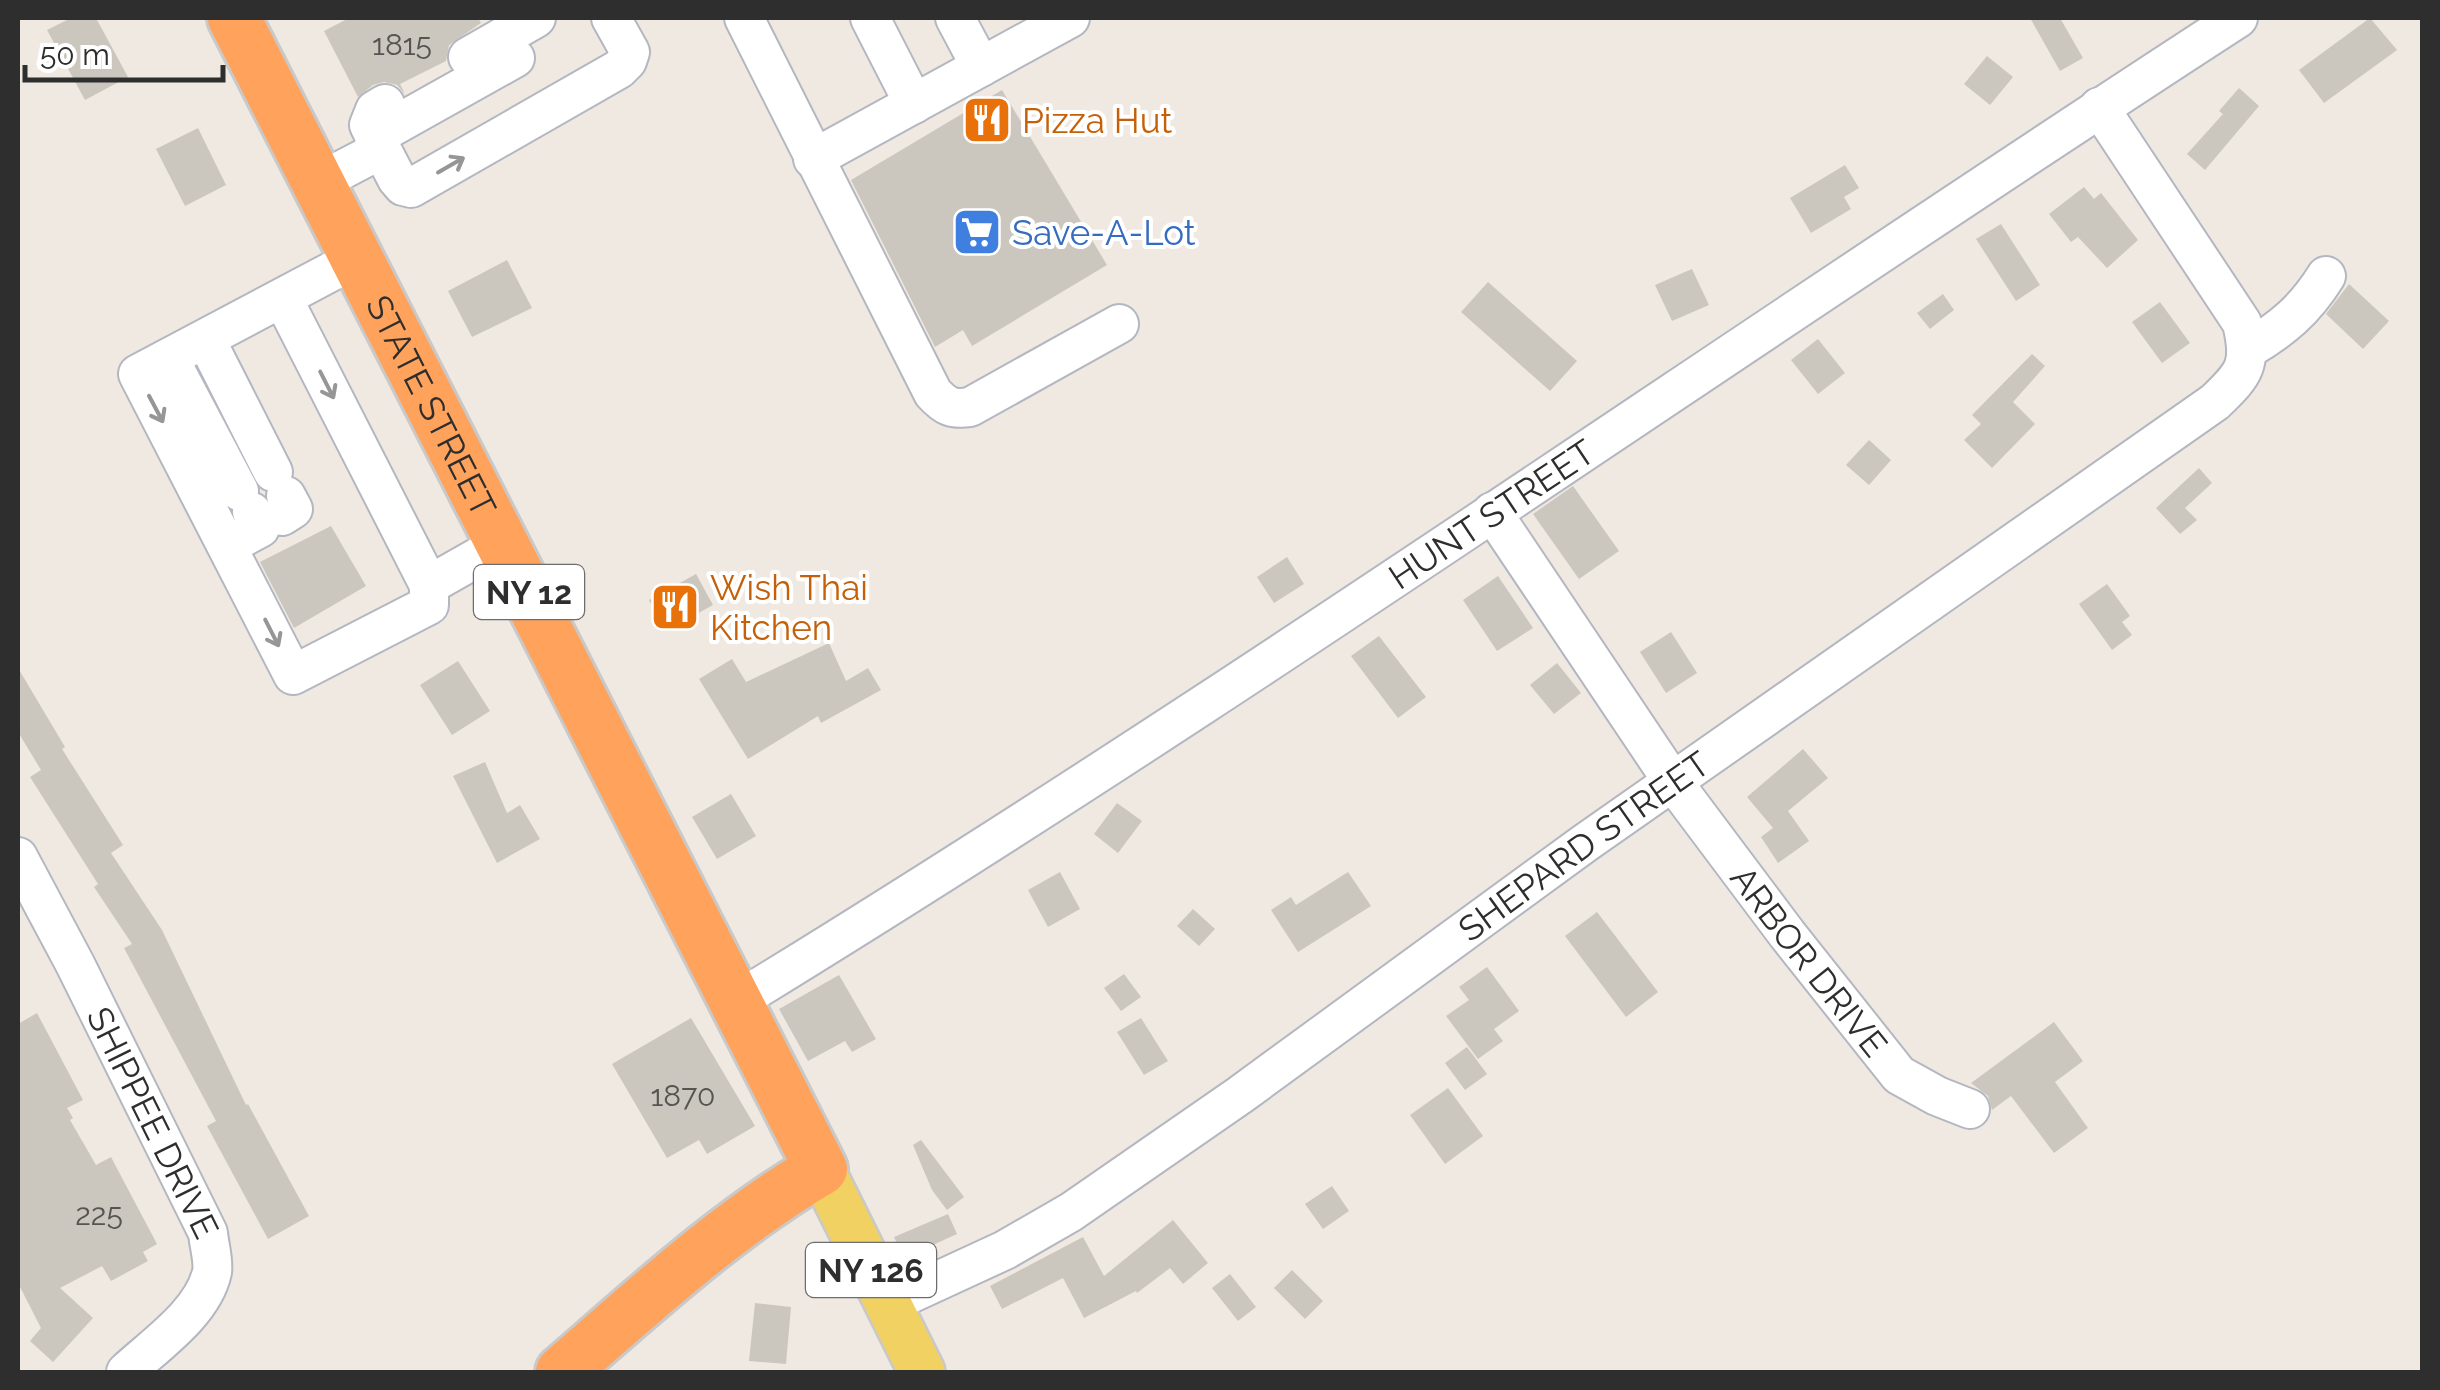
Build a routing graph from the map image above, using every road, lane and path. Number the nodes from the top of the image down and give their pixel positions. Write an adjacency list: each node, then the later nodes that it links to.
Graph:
1 (234, 18): 16 (highway, STATE STREET / NY 12)
2 (536, 18): 9 (street)
3 (612, 18): 13 (street)
4 (744, 18): 15 (street)
5 (870, 18): 11 (street)
6 (955, 18): 10 (street)
7 (1070, 18): 10 (street)
8 (2238, 18): 12 (street, HUNT STREET)
9 (510, 48): 13 (street); 14 (street); 14 (street)
10 (981, 67): 11 (street)
11 (914, 104): 15 (street)
12 (2099, 107): 22 (street); 25 (street, HUNT STREET)
13 (545, 112): 14 (street, one-way to 13)
14 (386, 121): 16 (street)
15 (814, 158): 20 (street)
16 (319, 182): 17 (highway, STATE STREET / NY 12)
17 (358, 258): 19 (street); 26 (highway, STATE STREET / NY 12)
18 (2326, 276): 22 (street)
19 (282, 298): 21 (street); 27 (street, one-way to 27)
20 (1120, 324)
21 (206, 340): 23 (street); 24 (street)
22 (2248, 349): 28 (street, SHEPARD STREET)
23 (168, 358): 24 (street); 24 (street, one-way to 24)
24 (261, 511): 27 (street, one-way to 27)
25 (1492, 512): 28 (street, ARBOR DRIVE); 30 (street, HUNT STREET)
26 (503, 542): 27 (street); 30 (highway, STATE STREET / NY 12)
27 (428, 585)
28 (1673, 782): 31 (street, ARBOR DRIVE); 33 (street, SHEPARD STREET)
29 (18, 858): 34 (street, SHIPPEE DRIVE)
30 (737, 1001): 32 (highway, STATE STREET / NY 12)
31 (1970, 1109)
32 (804, 1178): 33 (main road, STATE STREET / NY 126); 35 (highway)
33 (888, 1304): 36 (main road, STATE STREET / NY 126)
34 (126, 1372)
35 (562, 1372)
36 (922, 1372)

